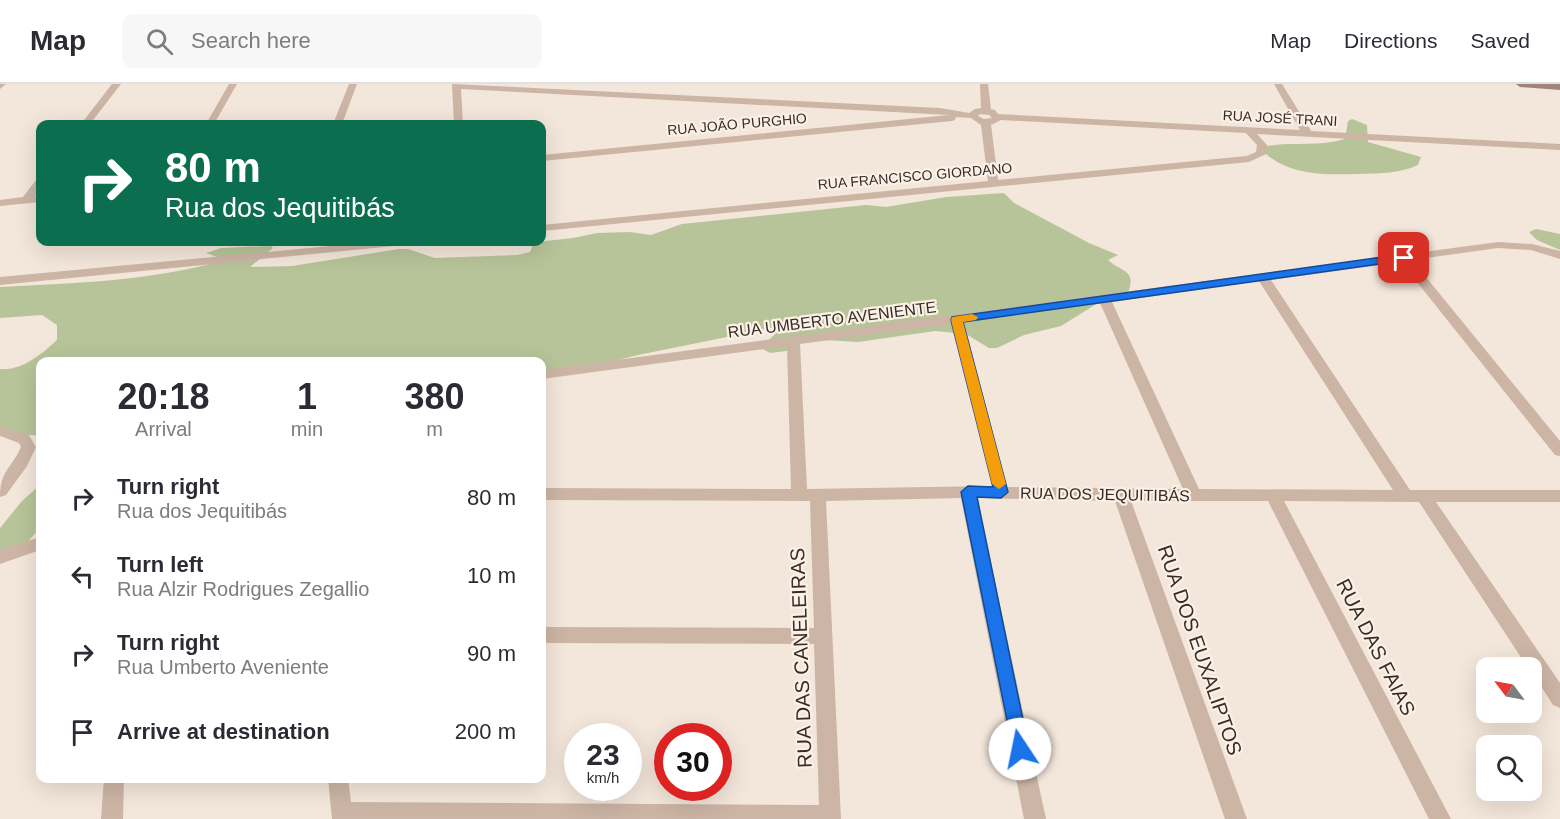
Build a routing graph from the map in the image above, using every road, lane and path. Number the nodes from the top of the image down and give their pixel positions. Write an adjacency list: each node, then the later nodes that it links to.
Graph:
1 (117, 84): 13 (street)
2 (233, 84): 14 (street)
3 (353, 84): 15 (street)
4 (984, 84): 10 (street)
5 (1278, 84): 19 (street)
6 (1520, 84): 8 (street)
7 (456, 85): 9 (street); 16 (street)
8 (1560, 87)
9 (916, 110): 12 (street); 17 (street)
10 (986, 111): 11 (street); 12 (street)
11 (998, 117): 12 (street); 18 (street, RUA JOSÉ TRANI)
12 (976, 118): 17 (street, RUA JOÃO PURGHIO); 22 (street)
13 (88, 120)
14 (212, 120)
15 (340, 120)
16 (458, 120)
17 (936, 120): 21 (street, RUA JOÃO PURGHIO)
18 (1248, 130): 19 (street, RUA JOSÉ TRANI); 22 (street, RUA FRANCISCO GIORDANO)
19 (1307, 133): 20 (street, RUA JOSÉ TRANI)
20 (1560, 147)
21 (546, 158)
22 (993, 183): 27 (street, RUA FRANCISCO GIORDANO)
23 (36, 187): 25 (street)
24 (36, 200): 25 (street)
25 (26, 201): 26 (street)
26 (0, 203)
27 (546, 228)
28 (363, 246): 32 (street)
29 (1558, 257): 30 (street, RUA UMBERTO AVENIENTE)
30 (1404, 258): 31 (street, RUA UMBERTO AVENIENTE); 38 (street)
31 (1262, 276): 33 (street, RUA UMBERTO AVENIENTE); 48 (street)
32 (0, 281)
33 (1104, 298): 34 (street, RUA UMBERTO AVENIENTE); 46 (street)
34 (957, 320): 35 (street, RUA UMBERTO AVENIENTE); 41 (street)
35 (793, 340): 36 (street, RUA UMBERTO AVENIENTE); 43 (street, RUA DAS CANELEIRAS)
36 (546, 373)
37 (0, 431): 39 (street)
38 (1560, 451)
39 (1, 487)
40 (968, 492): 41 (street, RUA DOS JEQUITIBÁS); 43 (street, RUA DOS JEQUITIBÁS); 59 (street)
41 (1001, 492): 44 (street, RUA DOS JEQUITIBÁS)
42 (546, 494): 43 (street, RUA DOS JEQUITIBÁS)
43 (809, 495): 52 (street, RUA DAS CANELEIRAS)
44 (1121, 495): 46 (street, RUA DOS JEQUITIBÁS); 60 (street, RUA DOS EUXALIPTOS)
45 (1273, 495): 46 (street, RUA DOS JEQUITIBÁS); 48 (street, RUA DOS JEQUITIBÁS); 61 (street, RUA DAS FAIAS)
46 (1194, 496)
47 (1560, 496): 48 (street, RUA DOS JEQUITIBÁS)
48 (1415, 497): 53 (street)
49 (36, 545): 50 (street)
50 (0, 557)
51 (546, 635): 52 (street)
52 (821, 636): 57 (street, RUA DAS CANELEIRAS)
53 (1560, 699)
54 (114, 783): 58 (street)
55 (339, 783): 56 (street)
56 (343, 815): 57 (street)
57 (830, 818)
58 (112, 819)
59 (1035, 819)
60 (1236, 819)
61 (1440, 819)

